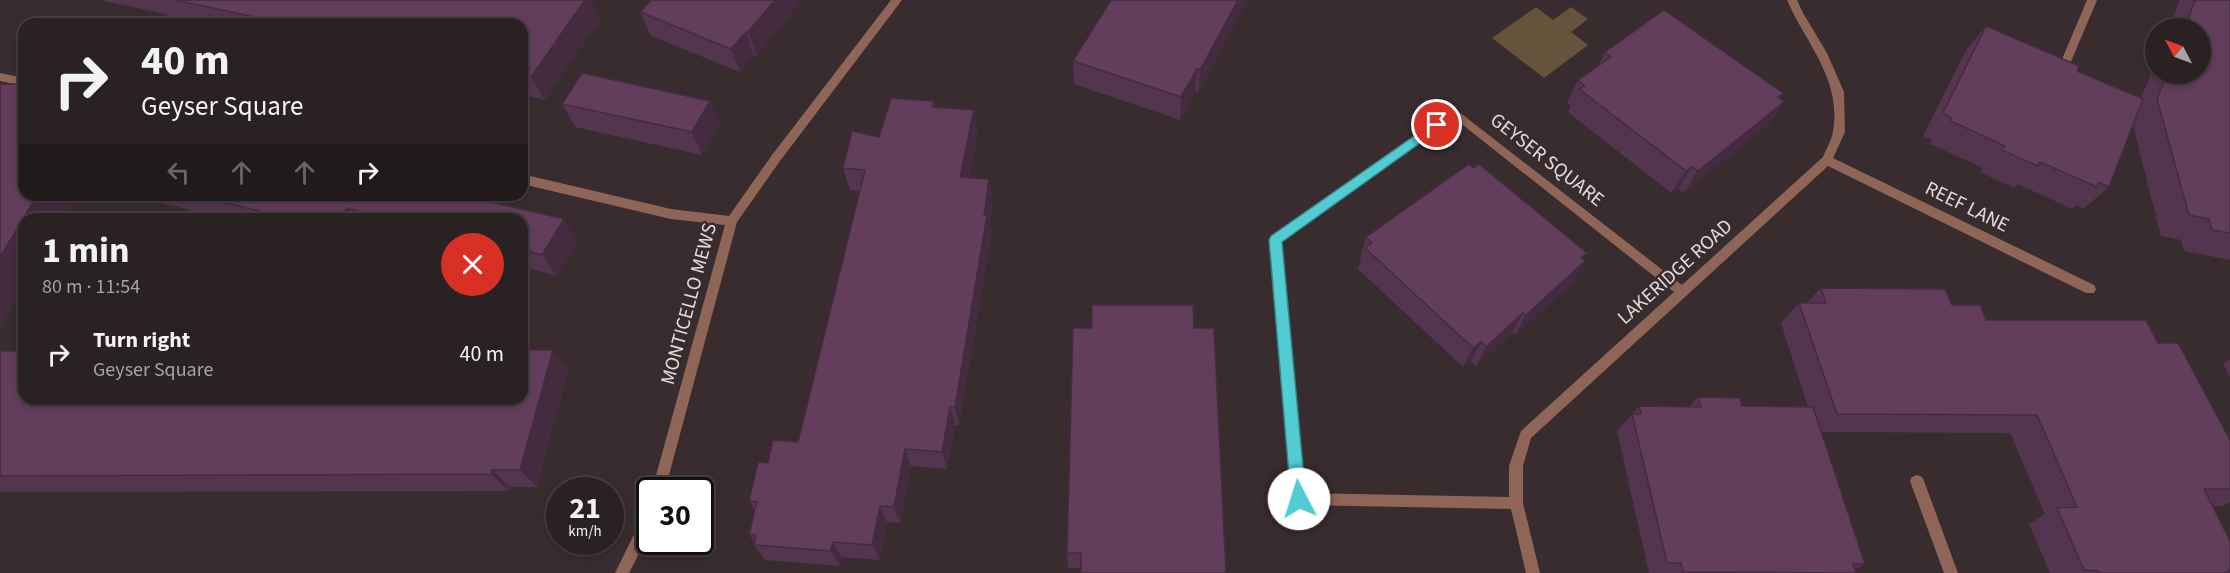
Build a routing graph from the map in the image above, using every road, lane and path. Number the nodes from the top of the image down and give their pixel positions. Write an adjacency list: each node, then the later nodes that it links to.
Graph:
1 (897, 0): 9 (street, MONTICELLO MEWS)
2 (1792, 0): 7 (street, LAKERIDGE ROAD)
3 (2092, 0): 4 (street)
4 (2062, 71)
5 (0, 77): 6 (street)
6 (18, 81)
7 (1827, 160): 10 (street, REEF LANE); 11 (street, LAKERIDGE ROAD)
8 (528, 179): 9 (street)
9 (732, 220): 12 (street, MONTICELLO MEWS)
10 (2090, 289)
11 (1682, 292): 14 (street, LAKERIDGE ROAD); 14 (street, GEYSER SQUARE)
12 (662, 477)
13 (1917, 481): 18 (street)
14 (1516, 503): 17 (street, LAKERIDGE ROAD)
15 (636, 545): 16 (street)
16 (622, 573)
17 (1533, 573)
18 (1951, 573)

